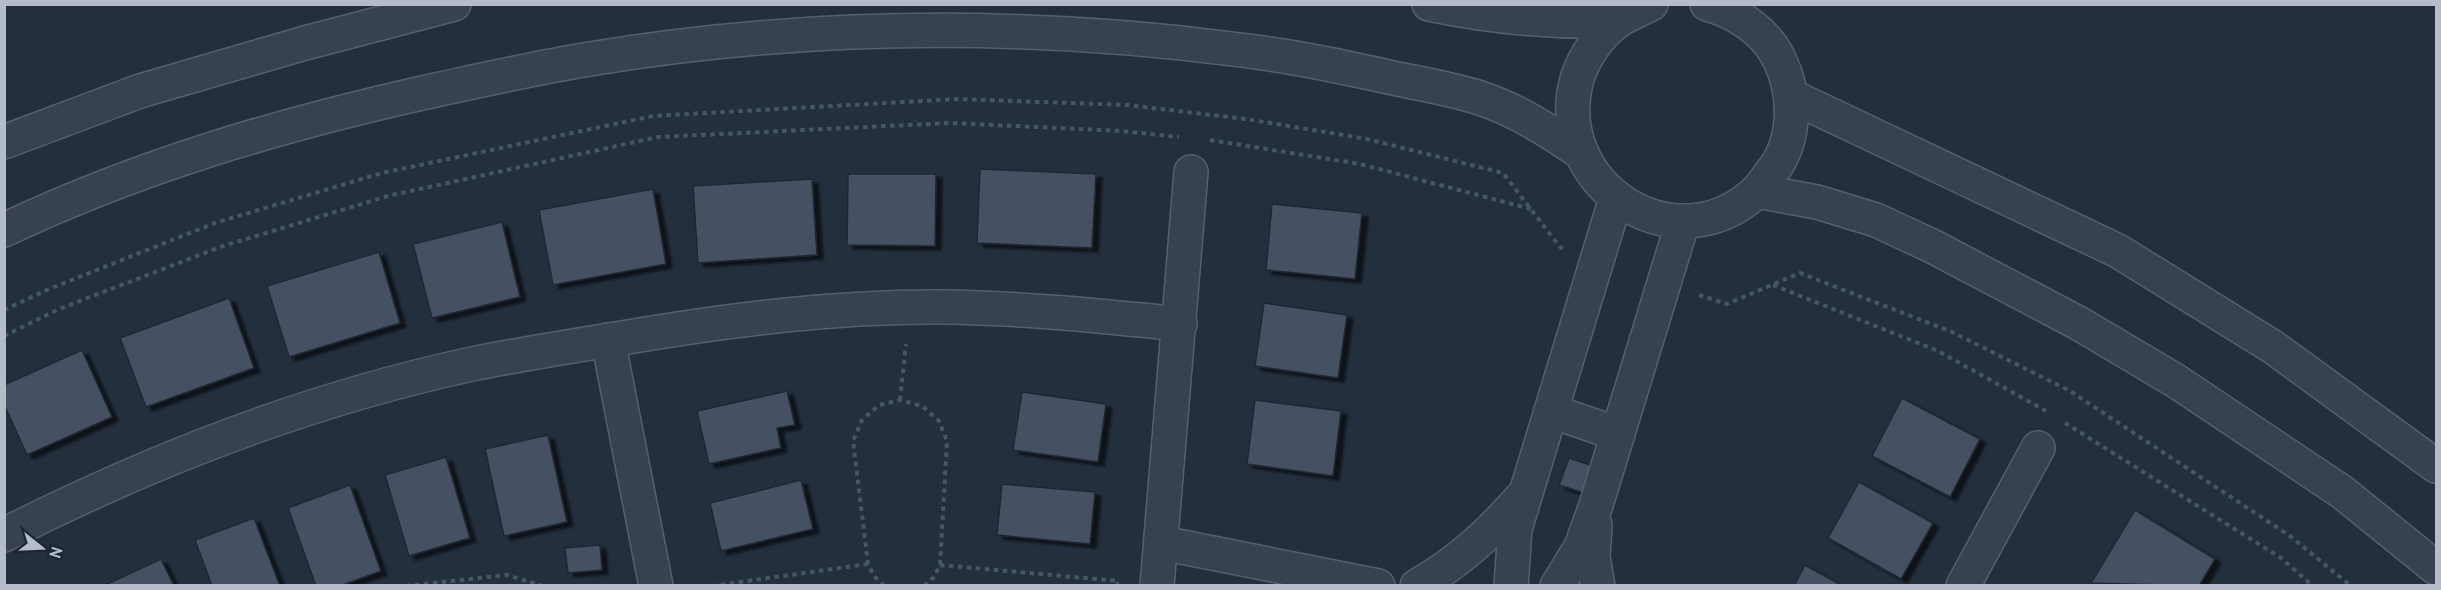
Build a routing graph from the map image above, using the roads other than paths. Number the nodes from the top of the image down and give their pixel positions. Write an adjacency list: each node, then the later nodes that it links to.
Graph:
1 (454, 4): 7 (street)
2 (1429, 4): 5 (street)
3 (1651, 4): 5 (street)
4 (1707, 4): 6 (street)
5 (1618, 21): 8 (street)
6 (1791, 96): 10 (street); 19 (street)
7 (4, 142)
8 (1580, 153): 11 (street); 13 (street)
9 (1191, 172): 14 (street)
10 (1757, 191): 12 (street); 24 (street)
11 (1616, 198): 12 (street); 16 (street)
12 (1683, 221): 17 (street)
13 (4, 230)
14 (1180, 324): 15 (street); 23 (street)
15 (608, 340): 22 (street); 26 (street)
16 (1551, 411): 17 (street); 20 (street)
17 (1618, 434): 21 (street)
18 (2038, 448): 25 (street)
19 (2436, 466)
20 (1526, 492): 29 (street); 30 (street)
21 (1596, 506): 31 (street); 32 (street)
22 (4, 535)
23 (1162, 543): 27 (street); 28 (street)
24 (2436, 568)
25 (1973, 582)
26 (656, 585)
27 (1157, 585)
28 (1378, 585)
29 (1417, 585)
30 (1511, 585)
31 (1557, 585)
32 (1598, 585)

